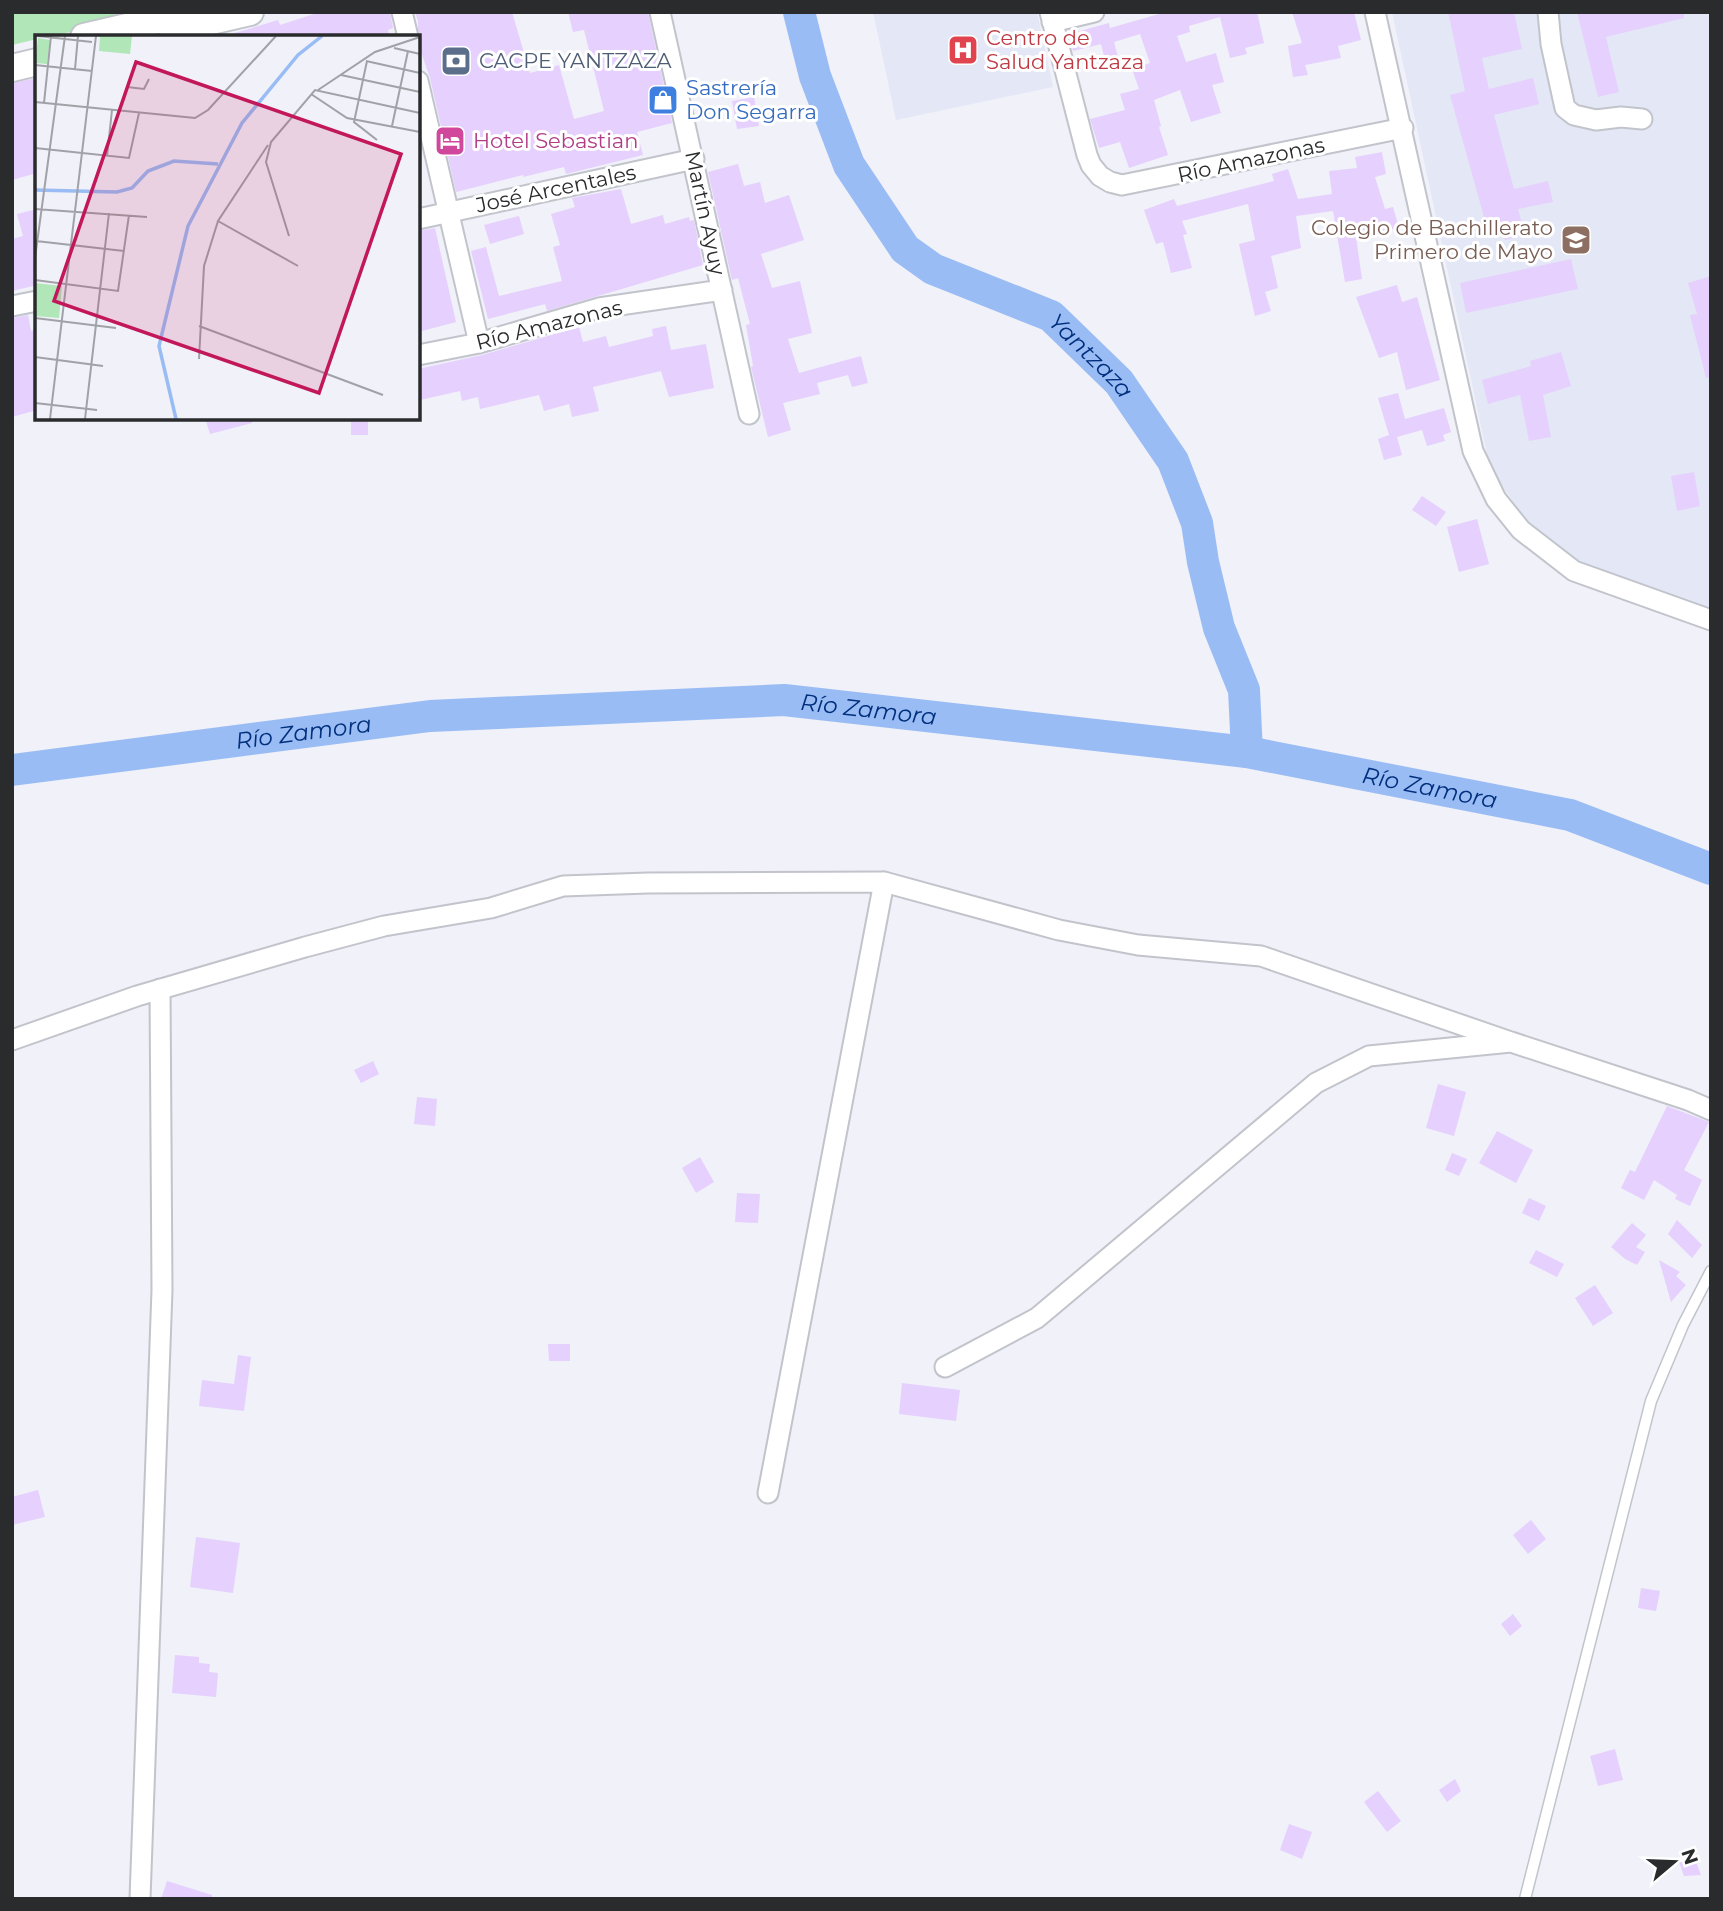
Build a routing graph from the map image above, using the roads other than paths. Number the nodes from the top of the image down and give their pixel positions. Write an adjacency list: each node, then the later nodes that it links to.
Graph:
1 (191, 12): 9 (main road)
2 (250, 12): 9 (main road)
3 (402, 12): 11 (street)
4 (660, 12): 19 (street, Martín Ayuy)
5 (1094, 12): 8 (street)
6 (1376, 12): 18 (street)
7 (1548, 12): 17 (street)
8 (1051, 17): 18 (street, Río Amazonas)
9 (138, 28): 10 (main road)
10 (96, 35)
11 (408, 35)
12 (35, 48): 13 (main road)
13 (12, 53)
14 (35, 62): 15 (main road)
15 (12, 68)
16 (420, 90): 20 (street)
17 (1642, 119)
18 (1403, 128): 28 (street)
19 (694, 159): 20 (street, José Arcentales); 22 (street, Martín Ayuy)
20 (448, 212): 21 (street, José Arcentales); 25 (street)
21 (420, 219)
22 (722, 290): 25 (street, Río Amazonas); 27 (street, Martín Ayuy)
23 (35, 301): 24 (street)
24 (12, 306)
25 (479, 343): 26 (street, Río Amazonas)
26 (420, 355)
27 (749, 414)
28 (1711, 621)
29 (884, 882): 30 (street); 32 (street); 36 (street)
30 (160, 989): 31 (street); 37 (street)
31 (12, 1040)
32 (1511, 1042): 33 (street); 35 (street)
33 (1711, 1111)
34 (1711, 1271): 38 (lane)
35 (945, 1367)
36 (768, 1493)
37 (141, 1899)
38 (1525, 1899)

